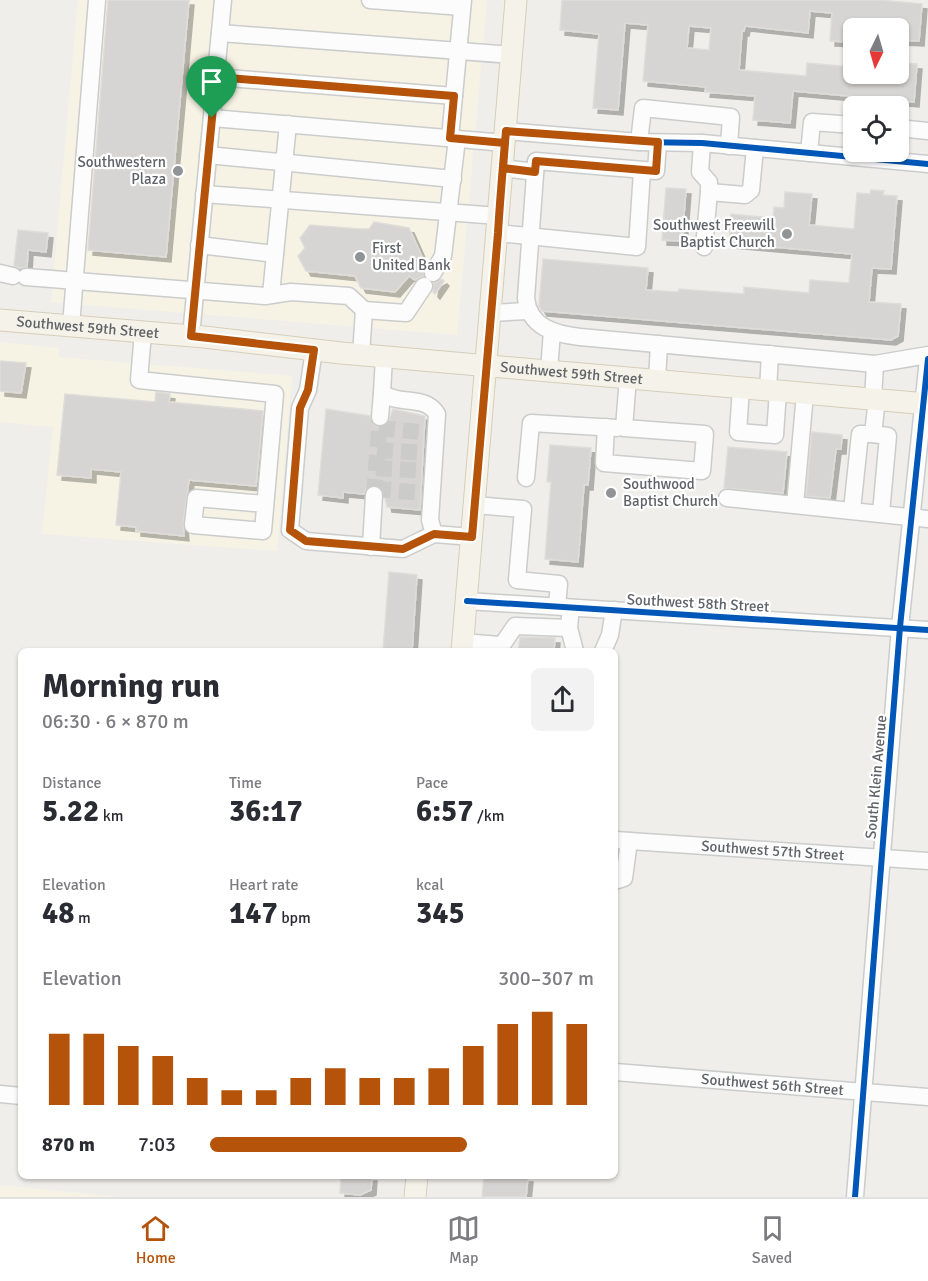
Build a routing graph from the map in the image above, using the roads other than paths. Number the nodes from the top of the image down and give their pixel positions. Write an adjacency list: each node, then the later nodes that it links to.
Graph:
1 (97, 0): 41 (street)
2 (223, 0): 6 (street)
3 (370, 0): 5 (street)
4 (516, 0): 8 (main road)
5 (462, 4): 7 (street)
6 (220, 33): 7 (street); 9 (street)
7 (458, 52): 8 (street); 10 (street)
8 (512, 55): 16 (main road)
9 (216, 77): 10 (street); 11 (street)
10 (454, 96): 17 (street)
11 (212, 118): 12 (street); 24 (street)
12 (288, 124): 17 (street); 25 (street)
13 (843, 124): 23 (street)
14 (909, 129): 15 (street)
15 (928, 130)
16 (505, 137): 17 (street); 18 (street); 27 (main road)
17 (453, 138): 30 (street)
18 (639, 142): 19 (street); 21 (street)
19 (658, 142): 20 (street); 28 (street)
20 (702, 143): 21 (street); 31 (street)
21 (729, 146): 22 (street)
22 (755, 148): 23 (street); 31 (street)
23 (809, 153): 26 (street)
24 (208, 155): 25 (street); 32 (street)
25 (284, 164): 30 (street); 33 (street)
26 (928, 164)
27 (503, 168): 29 (street); 35 (main road)
28 (642, 171): 29 (street); 36 (street)
29 (535, 172): 36 (street)
30 (453, 179): 34 (street)
31 (709, 192): 38 (street)
32 (204, 194): 33 (street); 37 (street)
33 (280, 201): 34 (street); 39 (street)
34 (450, 212): 35 (street); 44 (street)
35 (498, 225): 36 (street); 46 (main road)
36 (530, 235): 45 (street)
37 (199, 245): 39 (street); 42 (street)
38 (704, 247)
39 (275, 254): 43 (street)
40 (13, 275): 41 (street)
41 (74, 281): 42 (street); 48 (street)
42 (195, 291): 43 (street); 51 (street)
43 (272, 294): 44 (street)
44 (364, 310): 55 (street)
45 (527, 311): 46 (street); 49 (street)
46 (491, 313): 59 (main road)
47 (0, 320): 48 (main road, Southwest 59th Street)
48 (71, 326): 50 (main road, Southwest 59th Street)
49 (552, 331): 52 (street); 60 (street)
50 (143, 332): 51 (main road, Southwest 59th Street); 76 (street)
51 (191, 336): 53 (main road, Southwest 59th Street)
52 (658, 344): 54 (street); 62 (street)
53 (314, 350): 55 (main road, Southwest 59th Street); 84 (street)
54 (770, 354): 58 (street); 64 (street)
55 (360, 355): 56 (main road, Southwest 59th Street)
56 (384, 357): 59 (main road, Southwest 59th Street); 65 (street)
57 (928, 357): 58 (street); 68 (street, South Klein Avenue)
58 (875, 364): 67 (street)
59 (487, 366): 60 (main road, Southwest 59th Street); 77 (main road)
60 (549, 370): 61 (main road, Southwest 59th Street)
61 (628, 377): 62 (main road, Southwest 59th Street); 71 (street)
62 (657, 380): 63 (main road, Southwest 59th Street)
63 (741, 388): 64 (main road, Southwest 59th Street); 64 (street)
64 (773, 391): 66 (main road, Southwest 59th Street)
65 (382, 393): 69 (street); 82 (street)
66 (804, 394): 67 (main road, Southwest 59th Street); 78 (street)
67 (875, 399): 68 (main road, Southwest 59th Street); 72 (street)
68 (926, 404): 81 (street, South Klein Avenue)
69 (380, 417)
70 (606, 427): 71 (street); 71 (street); 73 (street)
71 (624, 428)
72 (873, 434): 79 (street); 80 (street)
73 (526, 478)
74 (374, 495): 84 (street)
75 (727, 498): 78 (street)
76 (265, 504)
77 (475, 505): 83 (main road); 86 (street)
78 (795, 505): 79 (street)
79 (852, 510): 80 (street)
80 (881, 513): 81 (street)
81 (920, 519): 88 (street, South Klein Avenue)
82 (434, 534): 83 (street); 84 (street)
83 (472, 537): 85 (main road)
84 (370, 547)
85 (467, 601): 86 (street, Southwest 58th Street); 91 (main road)
86 (565, 607): 87 (street, Southwest 58th Street); 89 (street)
87 (614, 610): 88 (street, Southwest 58th Street); 94 (street)
88 (900, 627): 90 (street, Southwest 58th Street); 96 (street, South Klein Avenue)
89 (569, 628): 92 (street); 93 (street)
90 (928, 630)
91 (463, 647): 92 (street)
92 (499, 648)
93 (574, 648)
94 (604, 648)
95 (622, 840): 96 (street, Southwest 57th Street); 98 (street)
96 (882, 857): 97 (street, Southwest 57th Street); 100 (street, South Klein Avenue)
97 (928, 861)
98 (618, 880)
99 (618, 1072): 100 (street, Southwest 56th Street)
100 (864, 1093): 103 (street, Southwest 56th Street); 106 (street, South Klein Avenue)
101 (0, 1094): 102 (street)
102 (18, 1096)
103 (928, 1097)
104 (417, 1179): 105 (main road)
105 (415, 1197)
106 (855, 1197)

